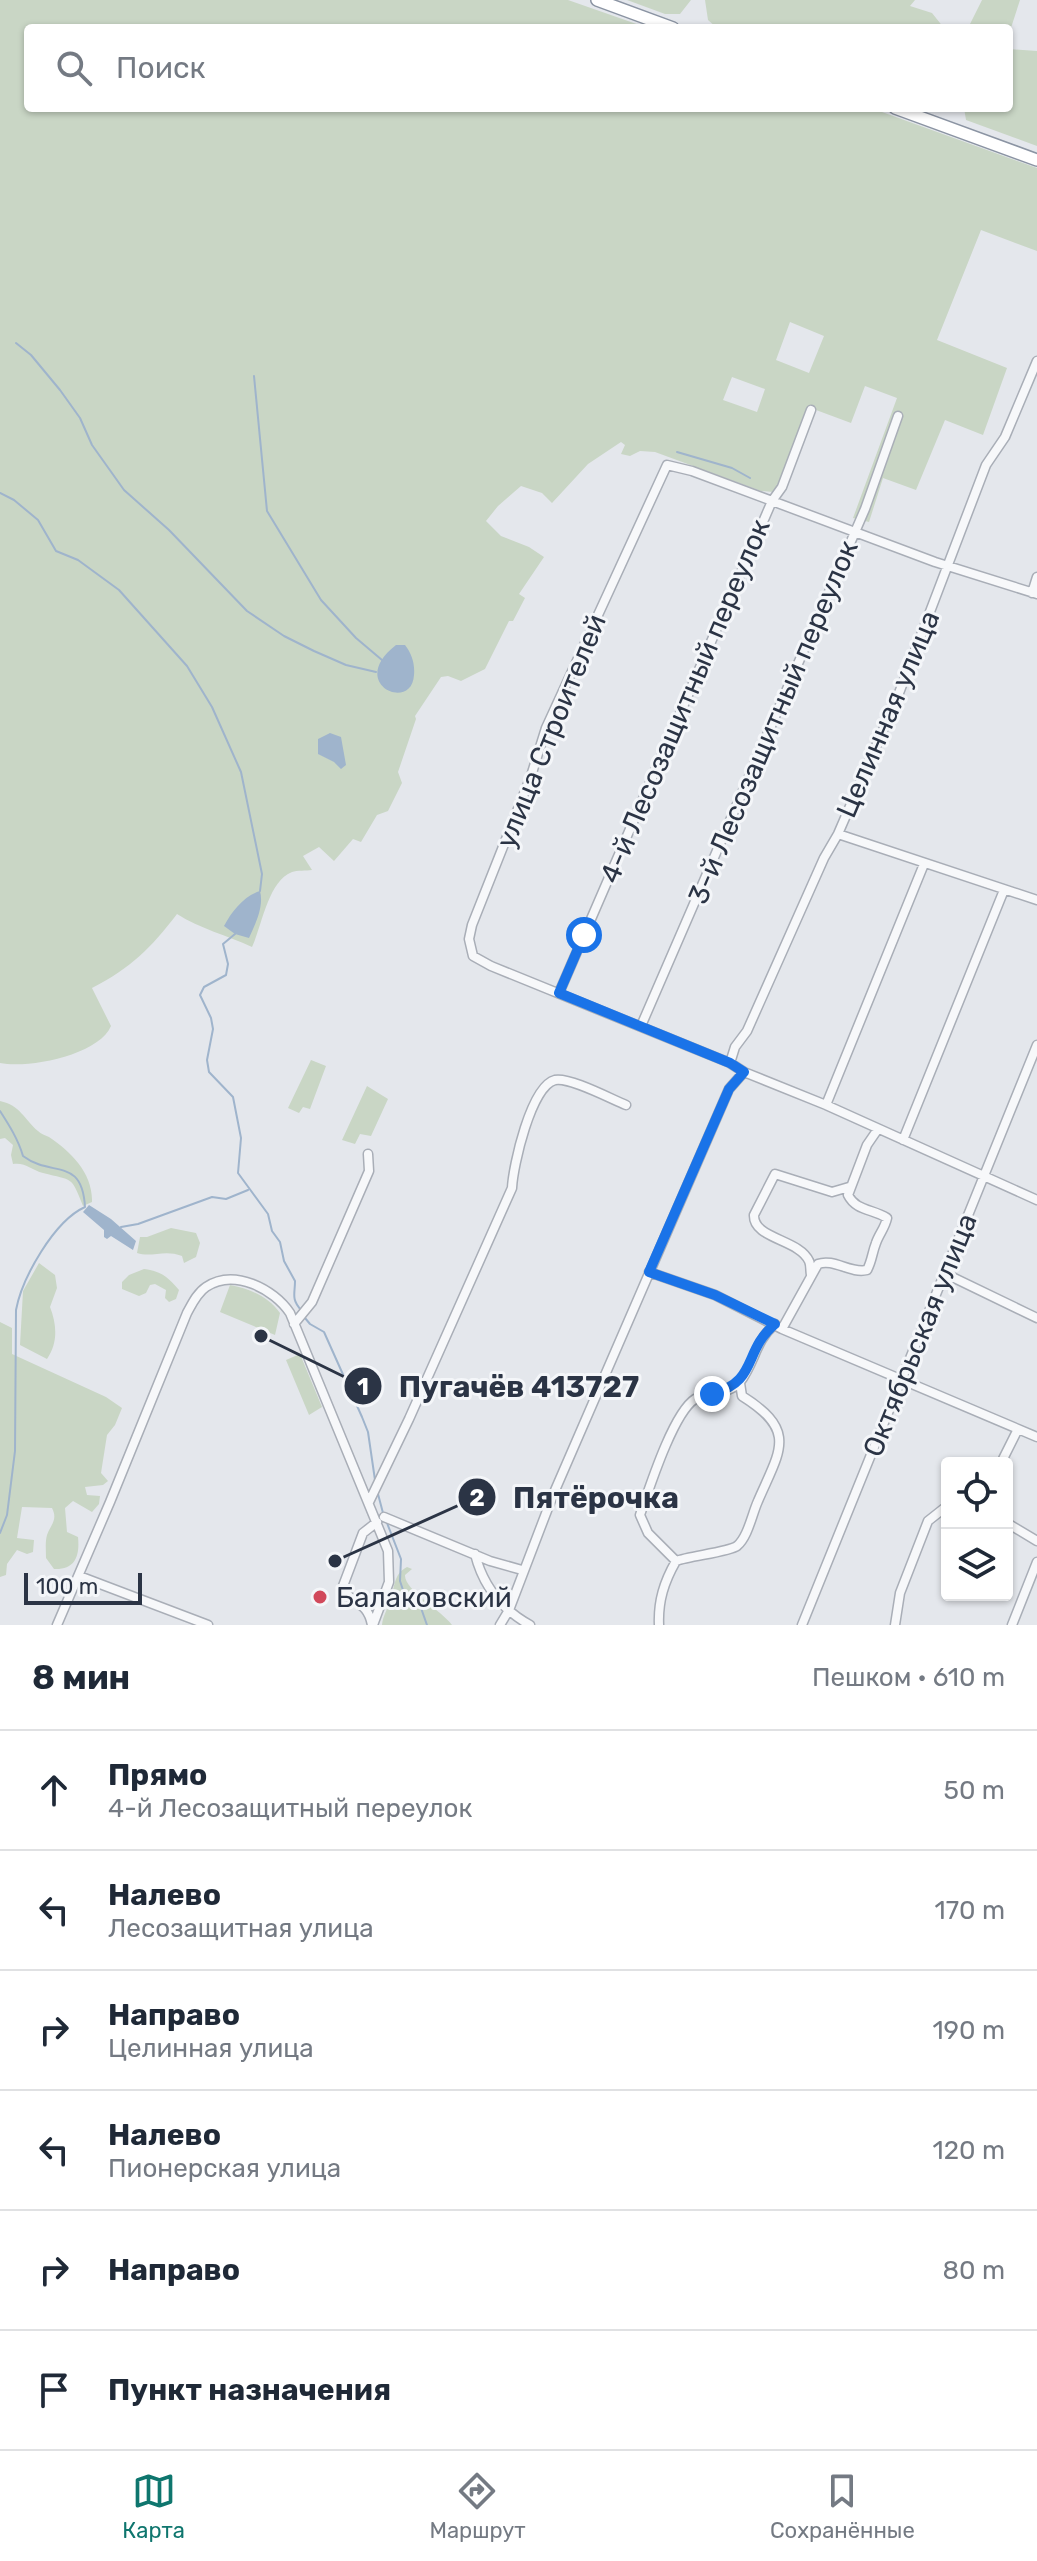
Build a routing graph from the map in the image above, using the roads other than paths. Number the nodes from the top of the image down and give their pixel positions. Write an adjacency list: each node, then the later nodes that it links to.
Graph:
1 (597, 0): 2 (highway)
2 (662, 24)
3 (906, 112): 4 (highway)
4 (1037, 160)
5 (1037, 361): 10 (street, Целинная улица)
6 (811, 410): 8 (street, 4-й Лесозащитный переулок)
7 (898, 416): 9 (street, 3-й Лесозащитный переулок)
8 (772, 501): 9 (street); 17 (street, 4-й Лесозащитный переулок); 17 (street, улица Строителей)
9 (855, 533): 10 (street); 18 (street, 3-й Лесозащитный переулок)
10 (949, 567): 12 (street); 13 (street, Целинная улица)
11 (1037, 577): 12 (street)
12 (1034, 594)
13 (838, 834): 14 (street); 20 (street, Целинная улица)
14 (924, 864): 15 (street); 23 (street)
15 (1004, 890): 16 (street); 25 (street)
16 (1037, 900)
17 (559, 993): 18 (street)
18 (641, 1026): 20 (street)
19 (1037, 1045): 27 (street, Октябрьская улица)
20 (730, 1063): 21 (street)
21 (744, 1072): 23 (street); 30 (street)
22 (626, 1105): 41 (street)
23 (826, 1105): 24 (street)
24 (878, 1129): 25 (street); 28 (street)
25 (903, 1140): 27 (street)
26 (368, 1154): 34 (street)
27 (985, 1177): 29 (street); 31 (street, Октябрьская улица)
28 (849, 1187): 32 (street); 32 (street)
29 (1037, 1200)
30 (649, 1272): 35 (street); 49 (street)
31 (946, 1274): 33 (street); 36 (street, Октябрьская улица)
32 (811, 1275): 35 (street)
33 (1037, 1318)
34 (294, 1324): 41 (street); 50 (street)
35 (778, 1326): 36 (street); 37 (street)
36 (902, 1379): 38 (street); 58 (street, Октябрьская улица)
37 (740, 1383): 47 (street); 47 (street)
38 (1018, 1429): 39 (street); 40 (street)
39 (1037, 1437)
40 (1004, 1457)
41 (369, 1502): 43 (street)
42 (941, 1511): 59 (street)
43 (380, 1520): 46 (street); 54 (street); 54 (street)
44 (1013, 1527): 45 (street)
45 (1037, 1541)
46 (475, 1554): 49 (street); 51 (street)
47 (676, 1561): 57 (street)
48 (1037, 1562): 60 (street)
49 (522, 1570): 51 (street)
50 (79, 1576): 52 (street); 53 (street)
51 (509, 1610): 55 (street); 56 (street)
52 (57, 1625)
53 (208, 1625)
54 (373, 1625)
55 (500, 1625)
56 (530, 1625)
57 (659, 1625)
58 (802, 1625)
59 (895, 1625)
60 (1012, 1625)

